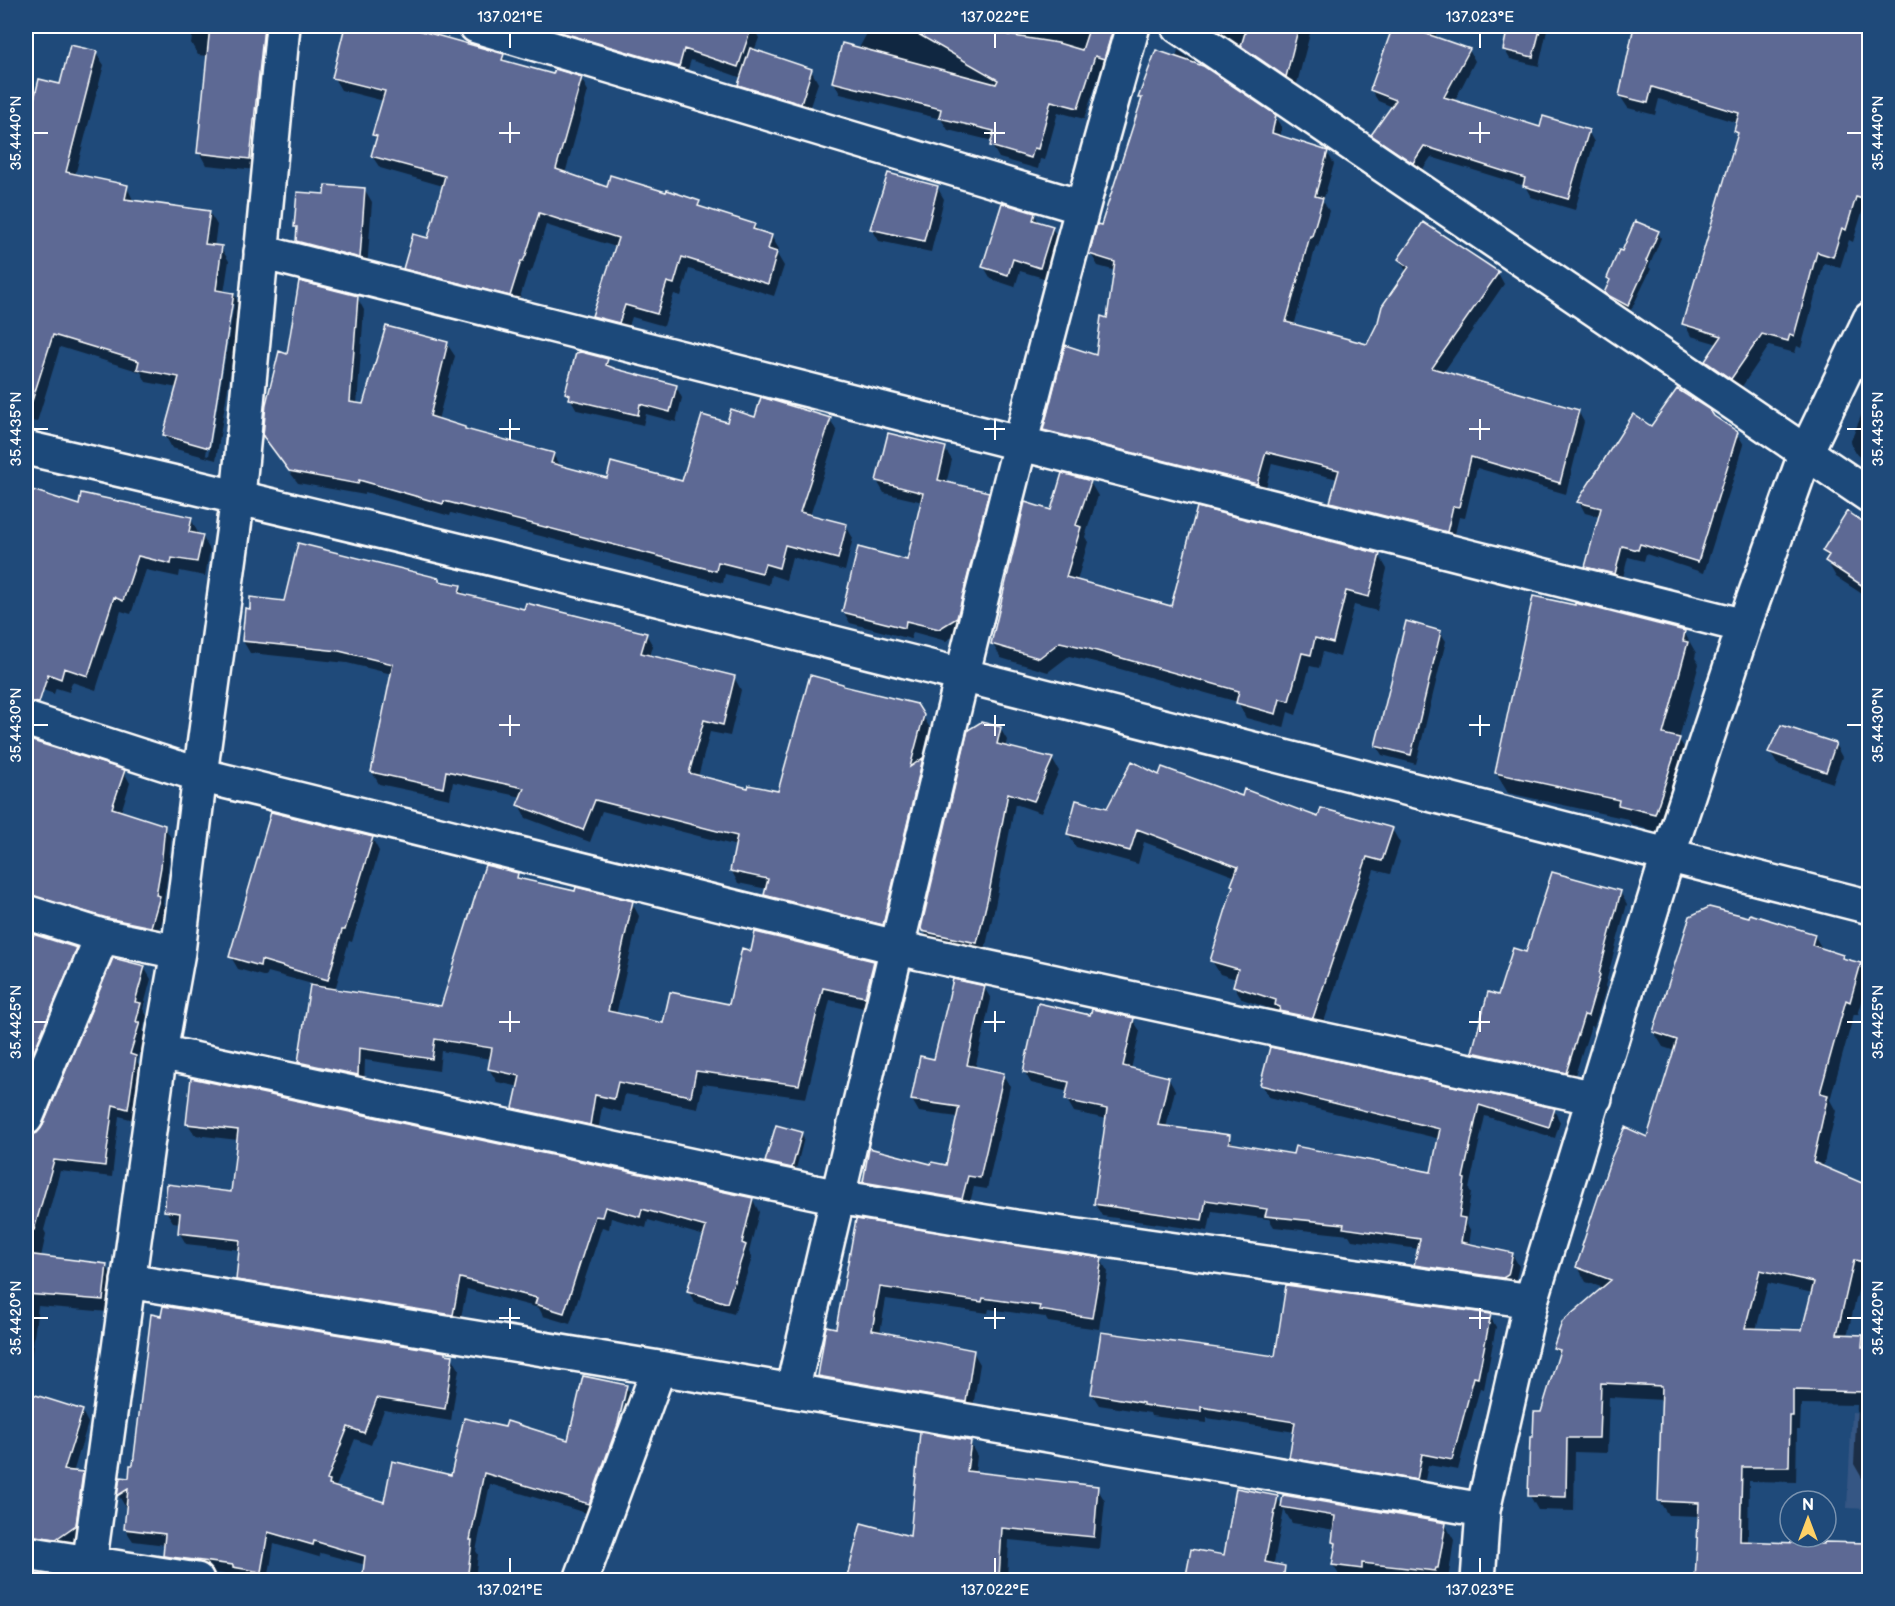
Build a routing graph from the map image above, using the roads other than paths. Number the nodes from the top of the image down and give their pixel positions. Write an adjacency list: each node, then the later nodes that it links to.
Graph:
1 (282, 26): 6 (street)
2 (476, 26): 5 (street)
3 (1133, 26): 5 (street)
4 (1178, 26): 10 (street)
5 (1081, 207): 8 (street)
6 (261, 252): 8 (street); 12 (street)
7 (1869, 319): 10 (street)
8 (1021, 444): 13 (street); 14 (street)
9 (26, 448): 12 (street)
10 (1806, 452): 11 (street); 13 (street)
11 (1869, 496)
12 (238, 497): 14 (street); 16 (street)
13 (1744, 626): 17 (street)
14 (961, 676): 17 (street); 21 (street)
15 (26, 718): 16 (street)
16 (200, 775): 21 (street); 22 (street)
17 (1668, 856): 18 (street); 24 (street)
18 (1869, 908)
19 (26, 912): 20 (street)
20 (102, 936): 22 (street); 25 (street)
21 (897, 947): 24 (street); 26 (street)
22 (178, 952): 23 (street)
23 (160, 1052): 26 (street); 27 (street)
24 (1595, 1098): 28 (street)
25 (26, 1118)
26 (838, 1197): 28 (street); 30 (street)
27 (128, 1281): 29 (street); 33 (street)
28 (1531, 1301): 31 (street)
29 (659, 1368): 30 (street); 35 (street)
30 (792, 1391): 31 (street)
31 (1483, 1510): 36 (street)
32 (26, 1553): 33 (street)
33 (88, 1572): 34 (street)
34 (197, 1581)
35 (581, 1581)
36 (1478, 1581)

